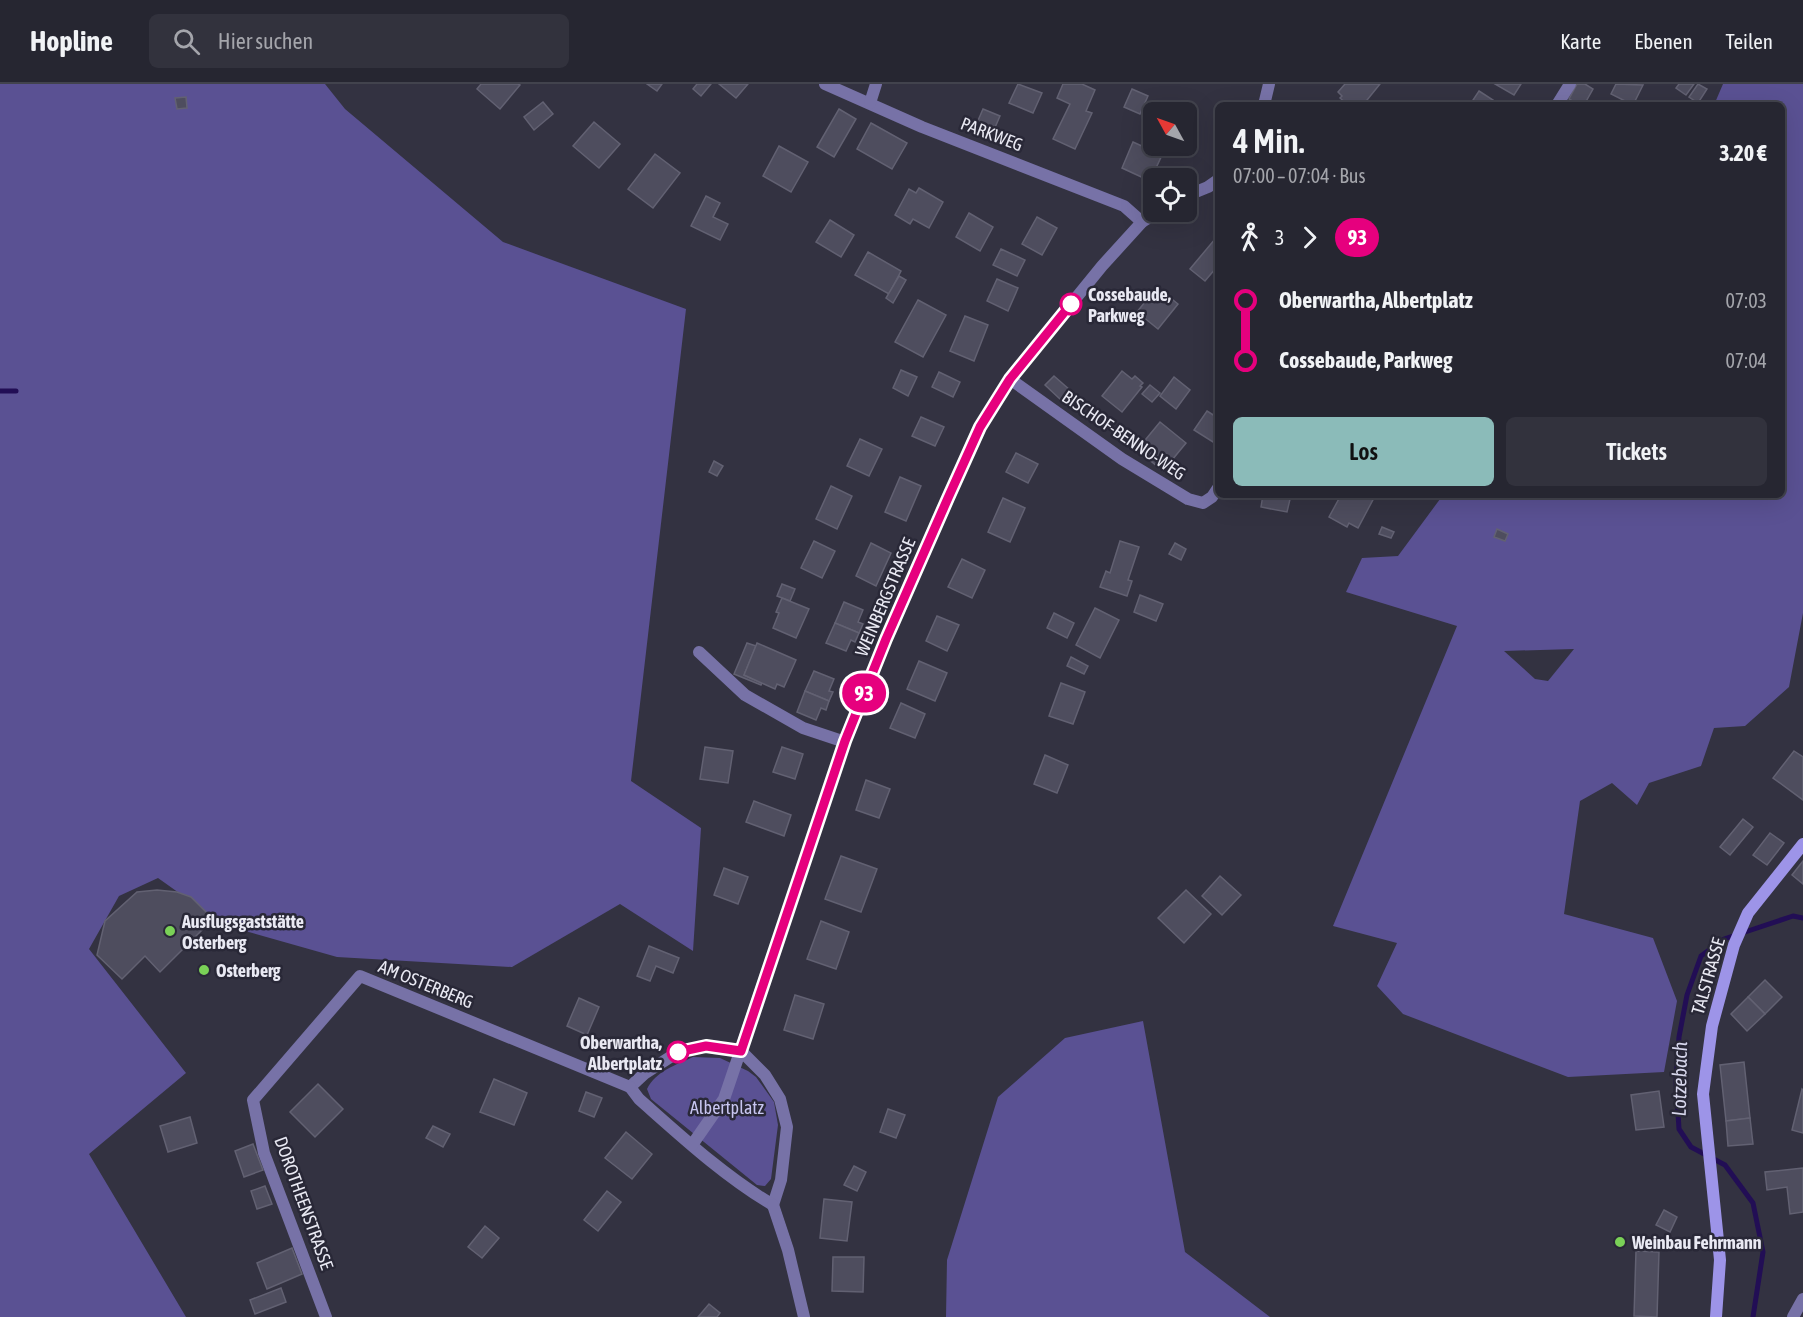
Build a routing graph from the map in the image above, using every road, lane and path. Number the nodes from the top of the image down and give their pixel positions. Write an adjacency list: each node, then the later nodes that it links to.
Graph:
1 (825, 84): 7 (street, PARKWEG)
2 (876, 84): 7 (street)
3 (1269, 84): 5 (street)
4 (1570, 84): 6 (street)
5 (1265, 102)
6 (1559, 102)
7 (870, 104): 10 (street, PARKWEG)
8 (1215, 182): 9 (street)
9 (1197, 192)
10 (1142, 222): 11 (street, WEINBERGSTRASSE)
11 (1010, 379): 12 (street, BISCHOF-BENNO-WEG); 14 (street, WEINBERGSTRASSE)
12 (1215, 492)
13 (699, 652): 14 (street)
14 (845, 741): 16 (street, WEINBERGSTRASSE)
15 (1803, 844): 24 (street, TALSTRASSE)
16 (741, 1051): 17 (street); 19 (street); 20 (street)
17 (630, 1087): 18 (street, AM OSTERBERG); 19 (street)
18 (253, 1100): 22 (street, DOROTHEENSTRASSE)
19 (692, 1145): 20 (street)
20 (773, 1205): 23 (street)
21 (1803, 1299): 25 (street)
22 (326, 1317)
23 (804, 1317)
24 (1716, 1317)
25 (1793, 1317)

